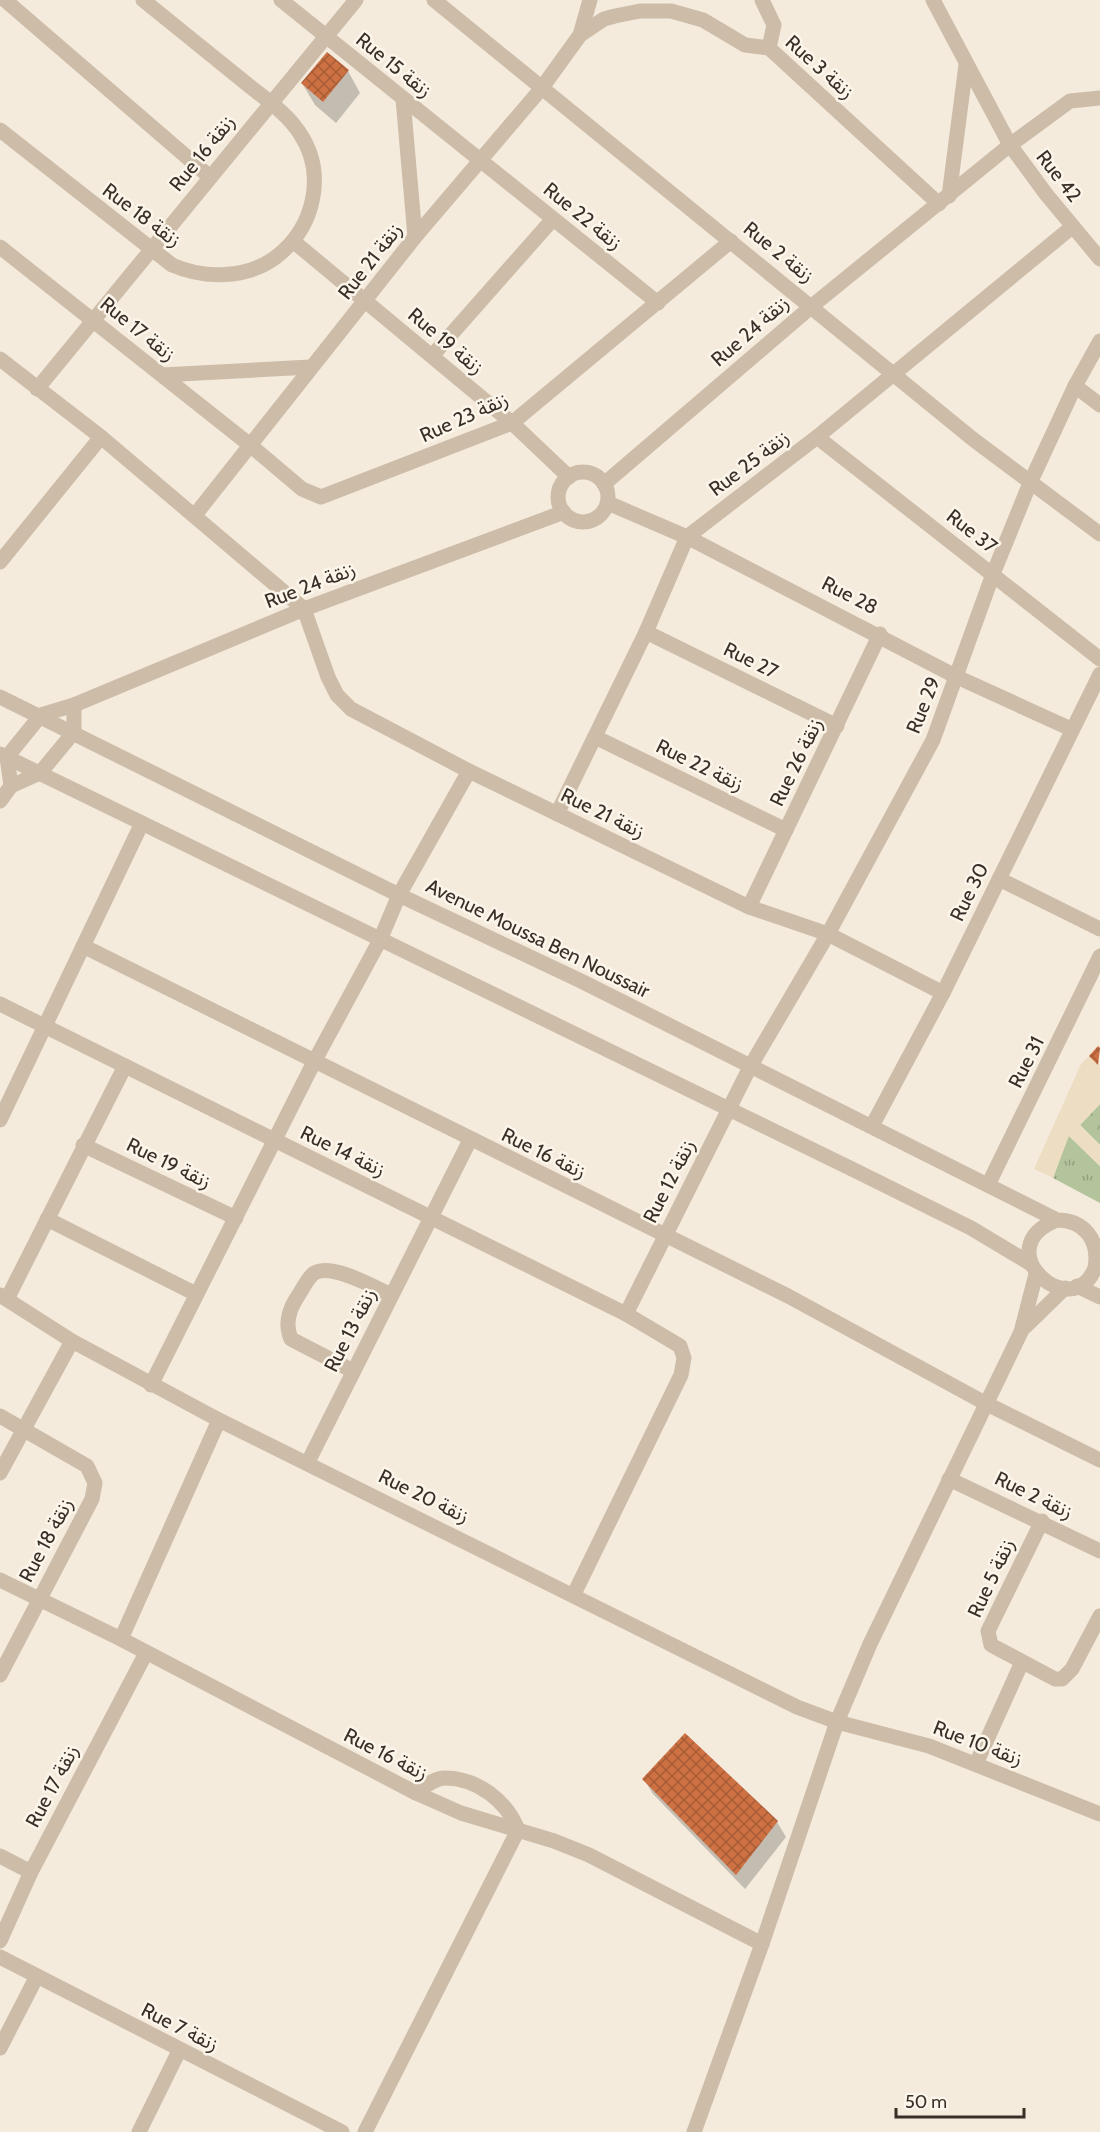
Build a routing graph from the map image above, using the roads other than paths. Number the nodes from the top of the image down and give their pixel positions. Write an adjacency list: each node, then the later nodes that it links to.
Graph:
1 (5, 0): 20 (street)
2 (143, 0): 16 (street)
3 (281, 0): 10 (street, Rue 15 زنقة)
4 (356, 0): 10 (street, Rue 16 زنقة)
5 (434, 0): 13 (street, Rue 2 زنقة)
6 (590, 0): 9 (street)
7 (762, 0): 11 (street)
8 (933, 0): 12 (street, Rue 42)
9 (580, 35): 11 (street, Rue 3 زنقة); 13 (street, Rue 21 زنقة)
10 (326, 37): 15 (street, Rue 15 زنقة); 16 (street, Rue 16 زنقة)
11 (769, 48): 21 (street, Rue 3 زنقة)
12 (966, 65): 18 (street, Rue 42); 21 (street)
13 (541, 89): 19 (street, Rue 21 زنقة); 26 (street, Rue 2 زنقة)
14 (1100, 98): 18 (street, Rue 24 زنقة)
15 (403, 99): 19 (street, Rue 15 زنقة); 24 (street)
16 (270, 103): 20 (street, Rue 16 زنقة); 25 (street, Rue 18 زنقة)
17 (0, 130): 28 (street, Rue 18 زنقة)
18 (1010, 146): 21 (street, Rue 24 زنقة); 23 (street, Rue 42)
19 (481, 162): 22 (street, Rue 22 زنقة); 24 (street, Rue 21 زنقة)
20 (210, 177): 28 (street, Rue 16 زنقة)
21 (944, 200): 32 (street, Rue 24 زنقة)
22 (553, 219): 31 (street, Rue 22 زنقة); 35 (street)
23 (1072, 227): 29 (street, Rue 42); 38 (street, Rue 25 زنقة)
24 (415, 237): 30 (street, Rue 21 زنقة)
25 (292, 241): 28 (street, Rue 18 زنقة); 30 (street, Rue 19 زنقة)
26 (731, 241): 31 (street, Rue 23 زنقة); 32 (street, Rue 2 زنقة)
27 (0, 247): 33 (street, Rue 17 زنقة)
28 (150, 250): 33 (street, Rue 16 زنقة)
29 (1100, 258)
30 (366, 301): 35 (street, Rue 19 زنقة); 37 (street, Rue 21 زنقة)
31 (658, 303): 43 (street, Rue 23 زنقة)
32 (812, 306): 38 (street, Rue 2 زنقة); 48 (street, Rue 24 زنقة)
33 (93, 320): 39 (street, Rue 17 زنقة); 41 (street, Rue 16 زنقة)
34 (1100, 341): 40 (street, Rue 29)
35 (432, 356): 43 (street, Rue 19 زنقة)
36 (0, 360): 41 (street)
37 (310, 367): 39 (street); 46 (street, Rue 21 زنقة)
38 (895, 374): 45 (street, Rue 25 زنقة); 49 (street, Rue 2 زنقة)
39 (162, 375): 46 (street, Rue 17 زنقة)
40 (1075, 386): 42 (street); 49 (street, Rue 29)
41 (37, 389): 44 (street)
42 (1100, 405)
43 (512, 423): 46 (street, Rue 23 زنقة); 47 (street, Rue 19 زنقة)
44 (101, 437): 52 (street); 55 (street)
45 (817, 437): 54 (street, Rue 25 زنقة); 56 (street, Rue 37)
46 (250, 444): 52 (street, Rue 21 زنقة)
47 (569, 477): 48 (street); 51 (street)
48 (604, 483): 50 (street)
49 (1030, 483): 53 (street, Rue 2 زنقة); 56 (street, Rue 29)
50 (608, 503): 51 (street); 54 (street, Rue 28)
51 (564, 512): 57 (street, Rue 24 زنقة)
52 (195, 515): 57 (street)
53 (1100, 534)
54 (687, 537): 58 (street, Rue 25 زنقة); 59 (street, Rue 28)
55 (0, 562)
56 (993, 574): 60 (street, Rue 37); 62 (street, Rue 29)
57 (304, 609): 64 (street, Rue 24 زنقة); 71 (street, Rue 21 زنقة)
58 (646, 632): 66 (street, Rue 27); 69 (street, Rue 25 زنقة)
59 (880, 634): 62 (street, Rue 28); 66 (street, Rue 26 زنقة)
60 (1100, 658)
61 (1100, 674): 67 (street, Rue 30)
62 (957, 676): 67 (street, Rue 28); 82 (street, Rue 29)
63 (0, 697): 65 (street, Avenue Moussa Ben Noussair)
64 (74, 705): 65 (street, Rue 24 زنقة); 68 (street)
65 (41, 715): 68 (street, Avenue Moussa Ben Noussair); 70 (street)
66 (837, 726): 77 (street, Rue 26 زنقة)
67 (1071, 729): 78 (street, Rue 30)
68 (74, 732): 72 (street); 79 (street, Avenue Moussa Ben Noussair)
69 (595, 737): 75 (street, Rue 25 زنقة); 77 (street, Rue 22 زنقة)
70 (4, 755): 72 (street); 73 (street)
71 (469, 771): 75 (street, Rue 21 زنقة); 79 (street)
72 (40, 773): 73 (street); 76 (street)
73 (11, 786): 74 (street)
74 (0, 801)
75 (557, 814): 80 (street, Rue 21 زنقة)
76 (142, 823): 83 (street); 84 (street)
77 (786, 831): 80 (street, Rue 26 زنقة)
78 (999, 879): 81 (street); 86 (street, Rue 30)
79 (399, 895): 83 (street); 91 (street, Avenue Moussa Ben Noussair)
80 (749, 907): 82 (street, Rue 21 زنقة)
81 (1100, 929)
82 (828, 934): 86 (street, Rue 21 زنقة); 91 (street, Rue 29)
83 (380, 940): 89 (street); 93 (street)
84 (82, 946): 88 (street); 89 (street, Rue 16 زنقة)
85 (1100, 956): 98 (street, Rue 31)
86 (943, 993): 94 (street, Rue 30)
87 (0, 1004): 88 (street, Rue 14 زنقة)
88 (46, 1026): 90 (street, Rue 14 زنقة); 92 (street)
89 (314, 1062): 95 (street, Rue 16 زنقة); 96 (street)
90 (125, 1066): 96 (street, Rue 14 زنقة); 97 (street)
91 (750, 1067): 93 (street, Rue 12 زنقة); 94 (street, Avenue Moussa Ben Noussair)
92 (2, 1110)
93 (729, 1111): 103 (street, Rue 12 زنقة); 105 (street)
94 (872, 1126): 98 (street, Avenue Moussa Ben Noussair)
95 (470, 1140): 99 (street, Rue 13 زنقة); 103 (street, Rue 16 زنقة)
96 (274, 1141): 99 (street, Rue 14 زنقة); 100 (street)
97 (84, 1145): 100 (street, Rue 19 زنقة); 101 (street)
98 (988, 1185): 102 (street, Avenue Moussa Ben Noussair)
99 (430, 1217): 108 (street, Rue 13 زنقة); 111 (street, Rue 14 زنقة)
100 (236, 1218): 107 (street)
101 (47, 1219): 107 (street); 109 (street)
102 (1057, 1220): 104 (street); 105 (street)
103 (664, 1237): 111 (street, Rue 12 زنقة); 116 (street, Rue 16 زنقة)
104 (1097, 1240): 106 (street)
105 (1033, 1269): 106 (street); 112 (street)
106 (1071, 1287): 110 (street); 112 (street)
107 (196, 1294): 115 (street)
108 (391, 1295): 114 (street, Rue 13 زنقة); 114 (street)
109 (3, 1297): 113 (street, Rue 20 زنقة)
110 (1100, 1297)
111 (626, 1314): 127 (street, Rue 14 زنقة)
112 (1021, 1332): 116 (street)
113 (72, 1341): 115 (street, Rue 20 زنقة); 119 (street)
114 (353, 1371): 121 (street, Rue 13 زنقة)
115 (152, 1385): 118 (street, Rue 20 زنقة)
116 (986, 1403): 120 (street, Rue 16 زنقة); 123 (street)
117 (0, 1416): 119 (street)
118 (219, 1420): 121 (street, Rue 20 زنقة); 130 (street)
119 (22, 1430): 122 (street); 128 (street, Rue 18 زنقة)
120 (1100, 1460)
121 (308, 1462): 127 (street, Rue 20 زنقة)
122 (0, 1473)
123 (949, 1479): 124 (street, Rue 2 زنقة); 134 (street)
124 (1042, 1521): 125 (street, Rue 2 زنقة); 132 (street, Rue 5 زنقة)
125 (1100, 1551)
126 (0, 1580): 128 (street, Rue 16 زنقة)
127 (574, 1594): 134 (street, Rue 20 زنقة)
128 (38, 1600): 130 (street, Rue 16 زنقة); 133 (street)
129 (1100, 1616): 132 (street, Rue 5 زنقة)
130 (121, 1639): 131 (street, Rue 16 زنقة)
131 (146, 1653): 136 (street, Rue 16 زنقة); 140 (street, Rue 17 زنقة)
132 (1022, 1662): 135 (street)
133 (0, 1675)
134 (837, 1722): 135 (street, Rue 10 زنقة); 142 (street)
135 (976, 1764): 137 (street, Rue 10 زنقة)
136 (416, 1793): 138 (street, Rue 16 زنقة); 138 (street)
137 (1100, 1814)
138 (519, 1830): 142 (street, Rue 16 زنقة); 149 (street)
139 (0, 1856): 140 (street)
140 (31, 1872): 141 (street, Rue 17 زنقة)
141 (0, 1941)
142 (762, 1944): 150 (street)
143 (0, 1957): 144 (street, Rue 7 زنقة)
144 (37, 1976): 145 (street); 146 (street, Rue 7 زنقة)
145 (0, 2048)
146 (179, 2051): 147 (street); 148 (street, Rue 7 زنقة)
147 (140, 2132)
148 (342, 2132)
149 (365, 2132)
150 (694, 2132)

